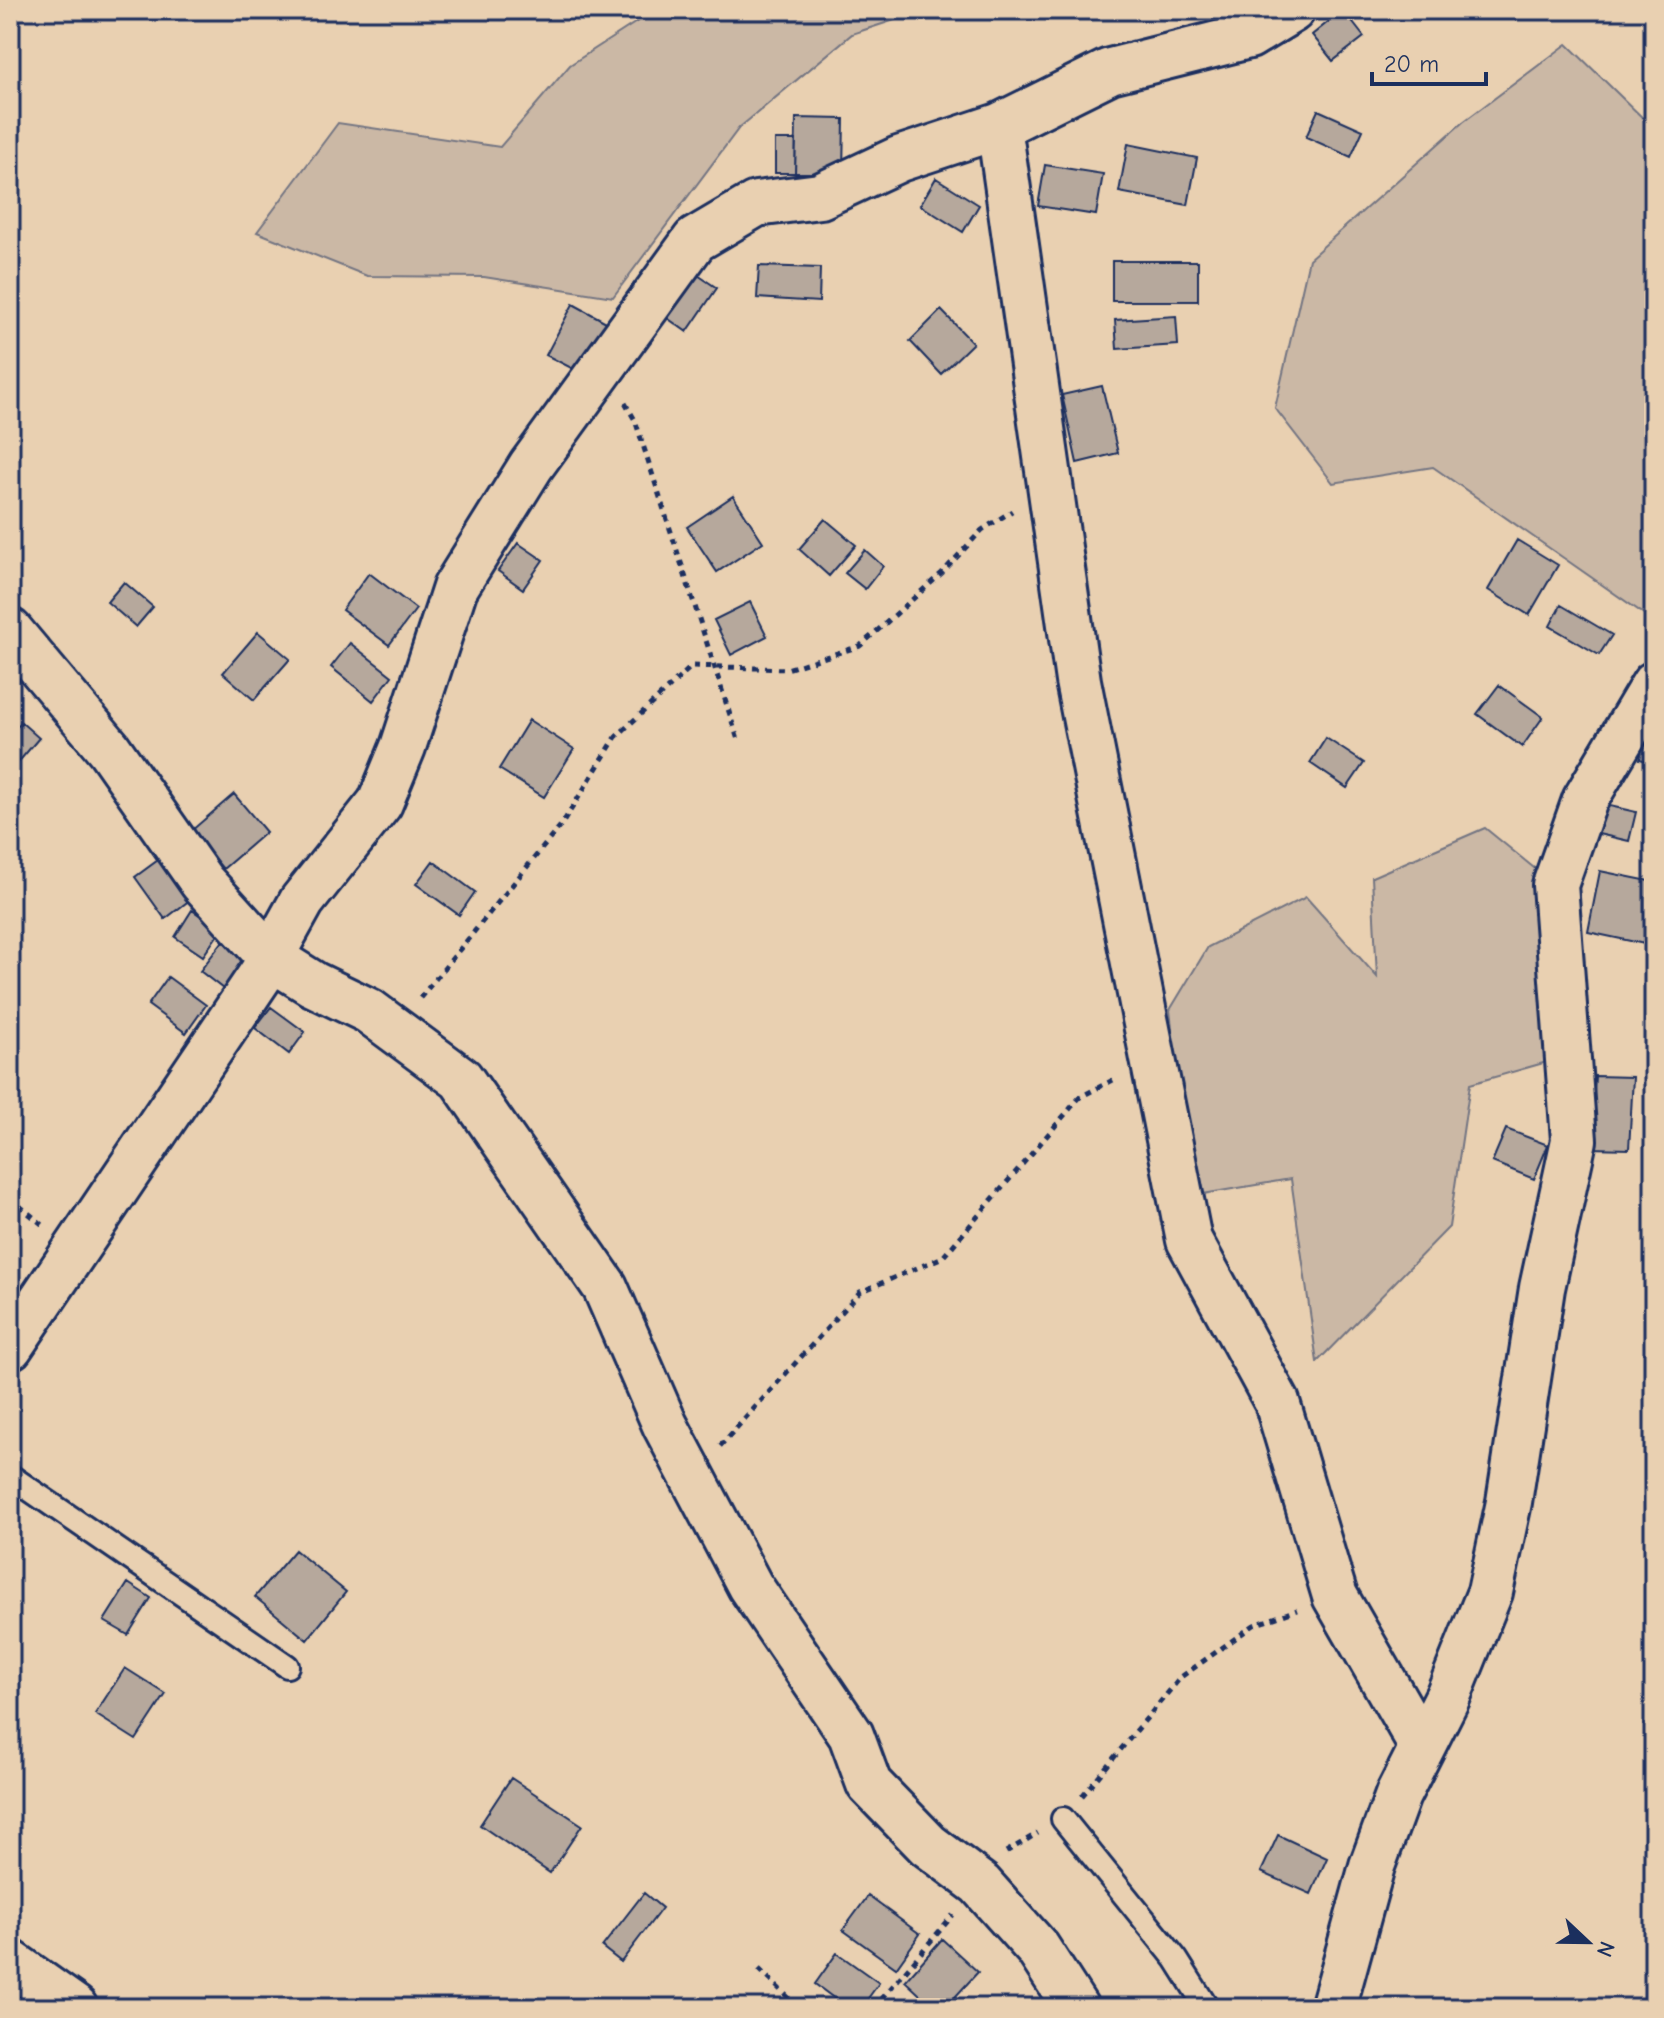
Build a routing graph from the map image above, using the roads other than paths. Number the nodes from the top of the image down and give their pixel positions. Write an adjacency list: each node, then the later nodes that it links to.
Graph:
1 (1292, 10): 2 (street)
2 (999, 126): 5 (street); 9 (street)
3 (10, 631): 5 (street)
4 (1654, 684): 9 (street)
5 (270, 957): 6 (street); 13 (street)
6 (10, 1347)
7 (10, 1476): 8 (lane)
8 (287, 1666)
9 (1422, 1747): 15 (street)
10 (1063, 1819): 14 (lane)
11 (10, 1962): 12 (street)
12 (75, 2008)
13 (1076, 2008)
14 (1207, 2008)
15 (1333, 2008)

